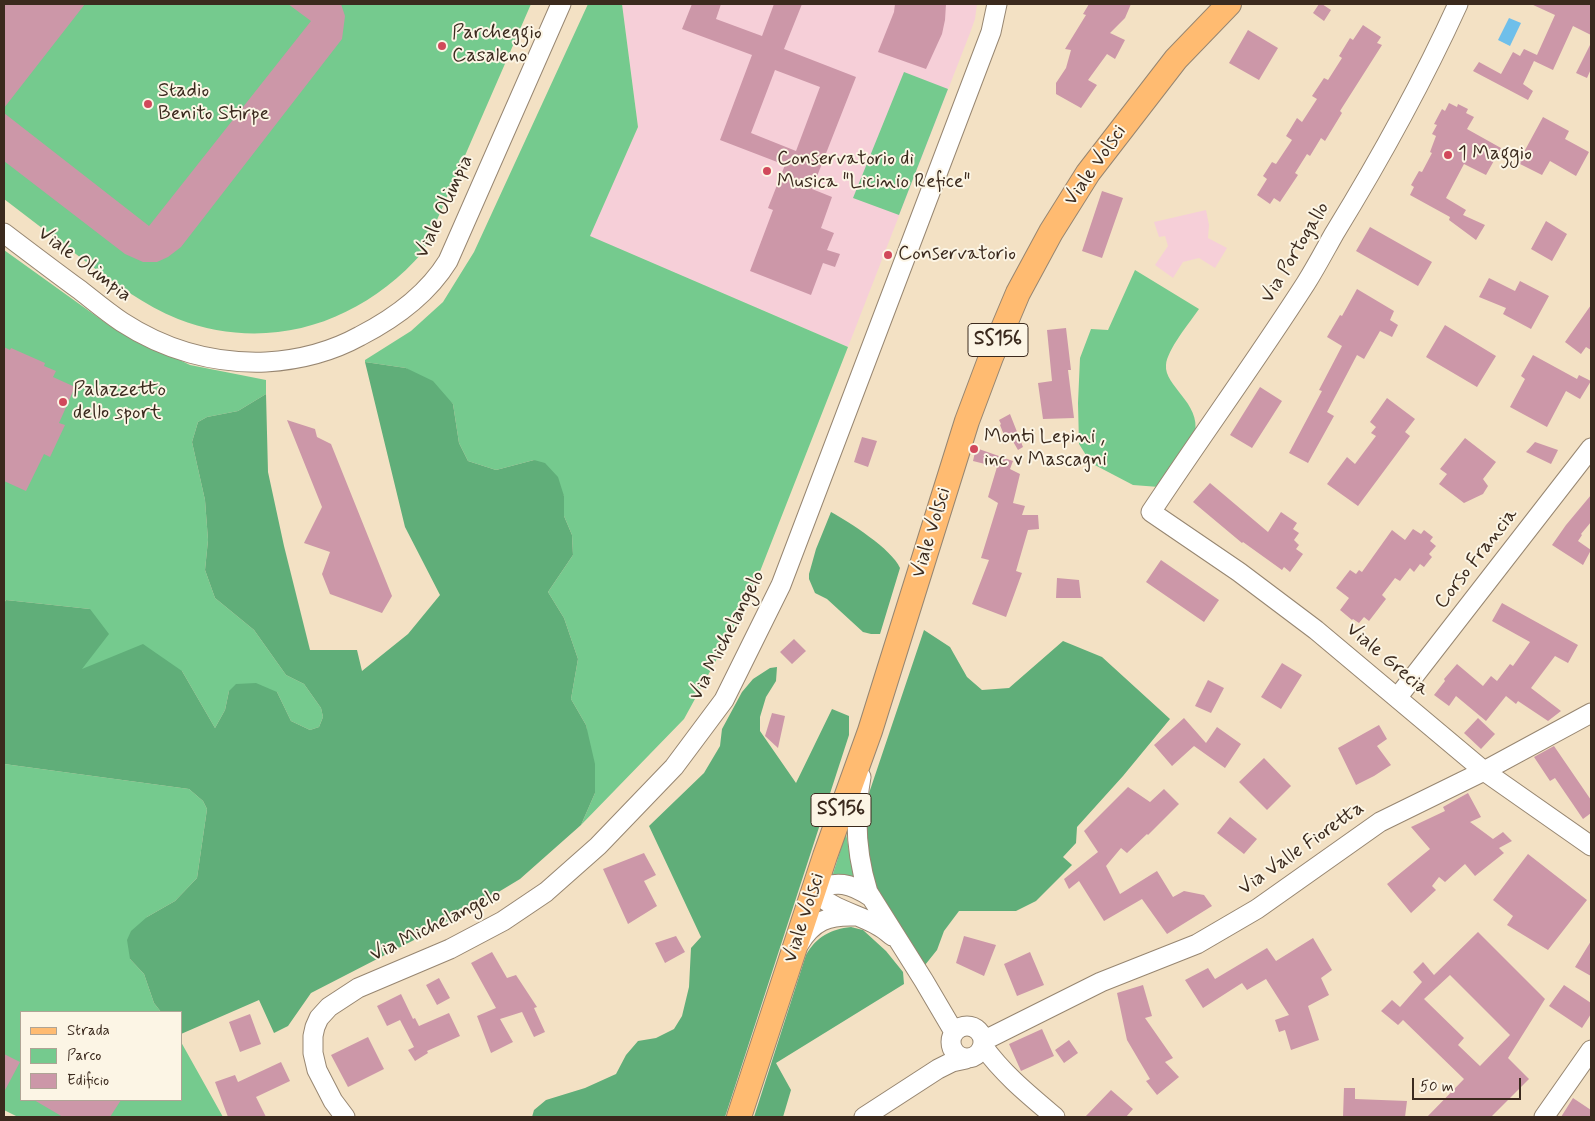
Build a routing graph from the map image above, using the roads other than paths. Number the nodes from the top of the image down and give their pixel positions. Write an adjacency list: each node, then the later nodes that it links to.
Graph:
1 (561, 4): 5 (street, Viale Olimpia)
2 (997, 4): 20 (street, Via Michelangelo)
3 (1229, 4): 10 (main road, Viale Volsci / SS156)
4 (1458, 4): 7 (street, Via Portogallo)
5 (4, 233)
6 (1589, 455): 8 (street, Corso Francia)
7 (1151, 512): 8 (street, Viale Grecia)
8 (1397, 698): 11 (street, Viale Grecia)
9 (1591, 713): 11 (street, Via Valle Fioretta)
10 (870, 731): 13 (main road, Viale Volsci / SS156); 14 (street)
11 (1484, 771): 12 (street, Viale Grecia); 18 (street, Via Valle Fioretta)
12 (1591, 846)
13 (814, 890): 14 (street); 15 (street); 17 (main road, Viale Volsci / SS156)
14 (871, 897): 16 (street)
15 (856, 916): 16 (street); 17 (street)
16 (903, 949): 18 (street)
17 (792, 955): 21 (main road, Viale Volsci / SS156)
18 (969, 1042): 22 (street, Via Valle Fioretta); 23 (street)
19 (1591, 1050): 24 (street)
20 (344, 1117)
21 (739, 1117)
22 (864, 1117)
23 (1055, 1117)
24 (1544, 1117)

